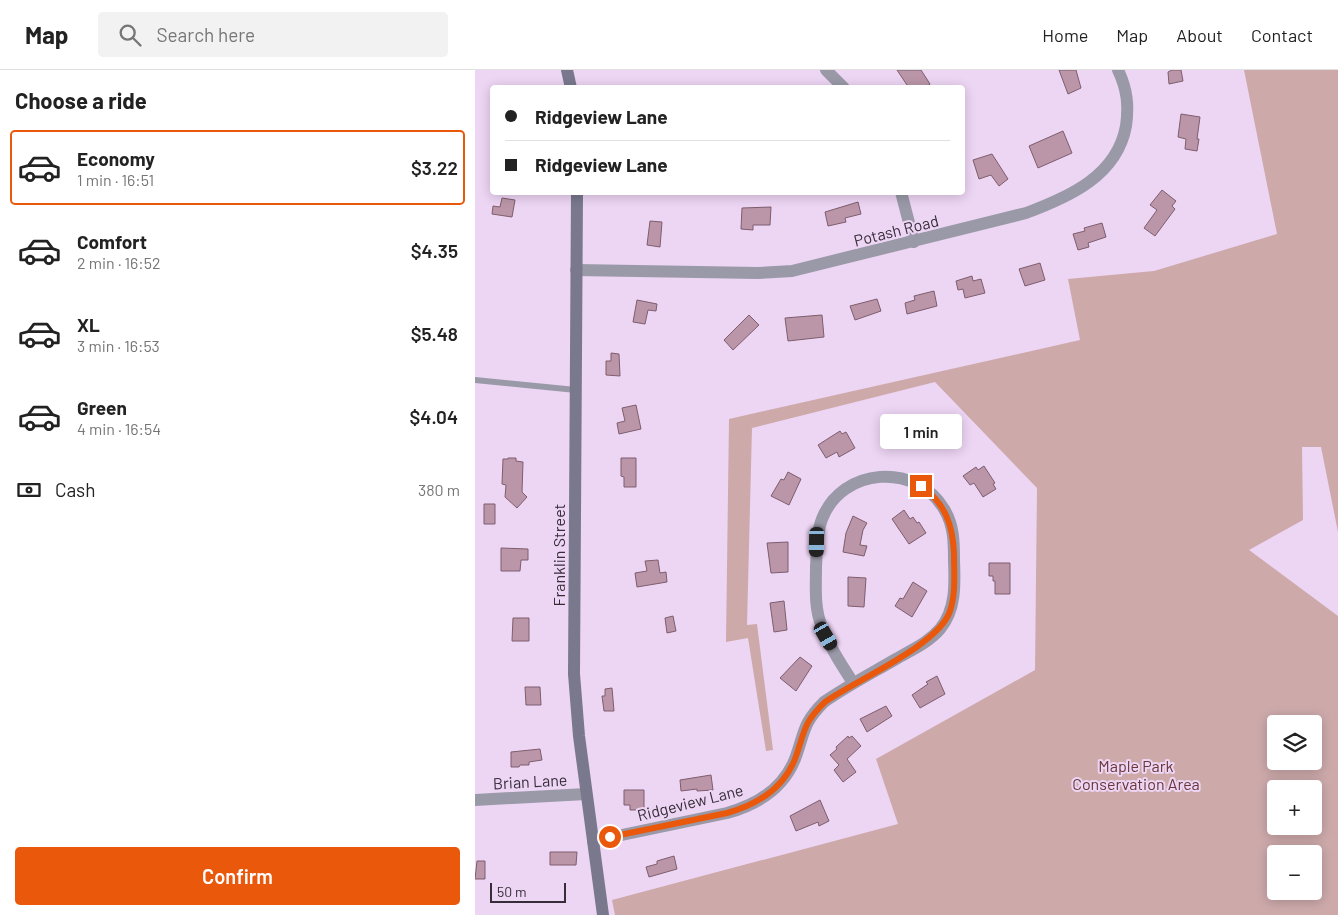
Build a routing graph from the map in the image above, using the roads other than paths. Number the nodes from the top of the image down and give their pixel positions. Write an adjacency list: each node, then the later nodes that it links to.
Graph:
1 (567, 70): 4 (street)
2 (826, 70): 5 (street)
3 (1118, 70): 8 (street, Potash Road)
4 (570, 85)
5 (841, 85)
6 (577, 195): 9 (street, Franklin Street)
7 (902, 195): 8 (street)
8 (914, 242): 9 (street, Potash Road)
9 (576, 270): 11 (street, Franklin Street)
10 (475, 380): 11 (lane)
11 (576, 390): 13 (street, Franklin Street)
12 (853, 683): 12 (street, Ridgeview Lane); 15 (street, Ridgeview Lane)
13 (586, 794): 14 (street, Brian Lane); 15 (street, Franklin Street)
14 (475, 800)
15 (593, 841): 16 (street, Franklin Street)
16 (603, 915)

